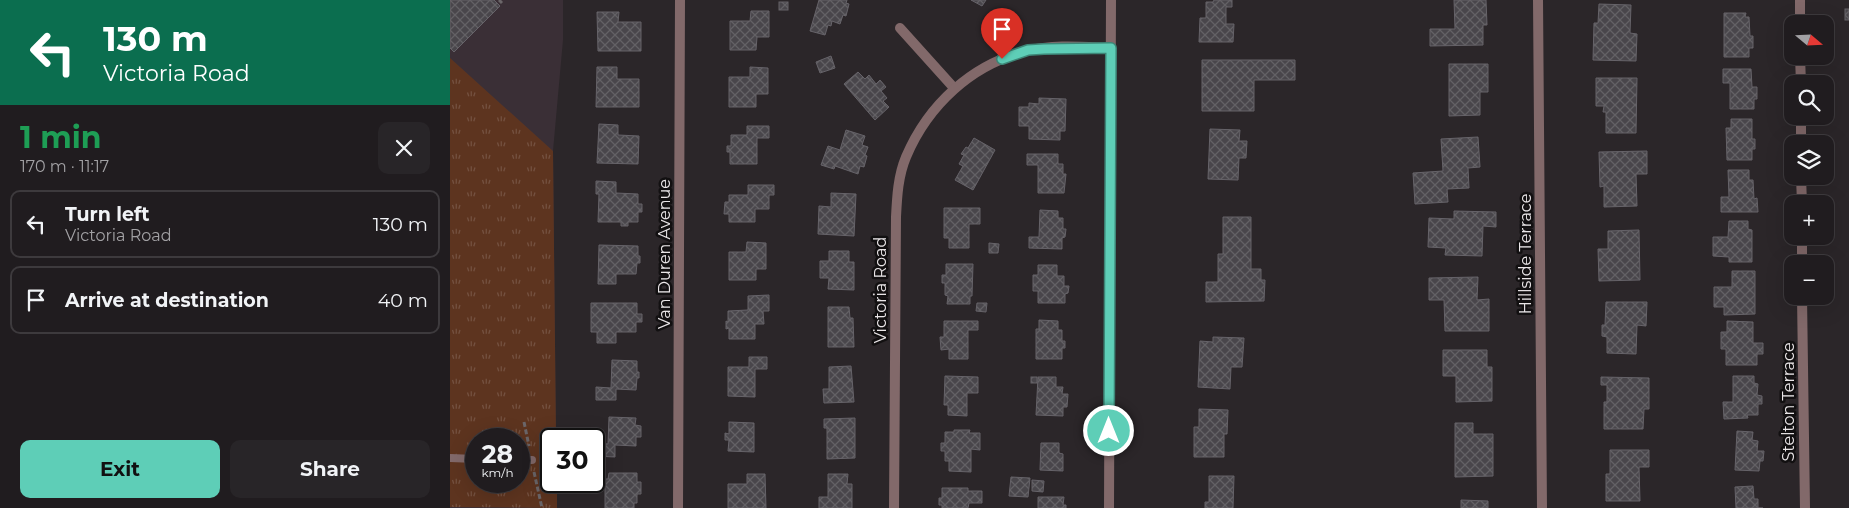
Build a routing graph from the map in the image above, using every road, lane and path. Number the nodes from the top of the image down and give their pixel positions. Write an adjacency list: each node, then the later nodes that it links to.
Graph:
1 (680, 0): 12 (street, Van Duren Avenue)
2 (1111, 0): 7 (street)
3 (1538, 0): 15 (street, Hillside Terrace)
4 (1800, 0): 5 (street)
5 (1800, 15)
6 (900, 28): 8 (street)
7 (1111, 48): 8 (street, Victoria Road); 14 (street)
8 (954, 88): 13 (street, Victoria Road)
9 (1802, 305): 16 (street, Stelton Terrace)
10 (450, 458): 11 (lane)
11 (465, 459)
12 (678, 508)
13 (894, 508)
14 (1109, 508)
15 (1542, 508)
16 (1805, 508)

